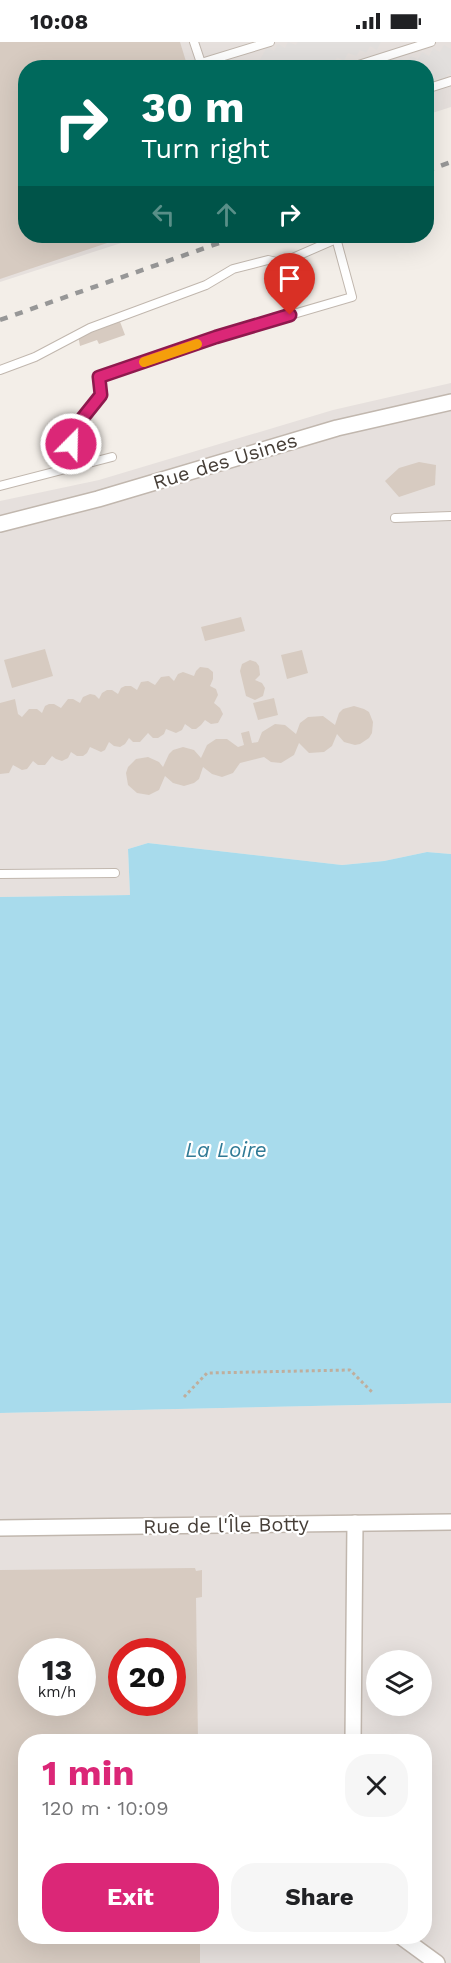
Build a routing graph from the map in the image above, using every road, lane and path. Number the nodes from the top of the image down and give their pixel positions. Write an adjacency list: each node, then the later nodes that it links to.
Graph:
1 (194, 42): 4 (lane)
2 (270, 42): 5 (lane)
3 (431, 42): 6 (lane)
4 (200, 60)
5 (217, 60)
6 (374, 60)
7 (451, 81): 8 (lane)
8 (434, 86)
9 (326, 243): 11 (lane)
10 (341, 243): 14 (lane)
11 (0, 370)
12 (451, 402): 18 (street, Rue des Usines)
13 (112, 457): 14 (lane)
14 (72, 467): 15 (lane)
15 (0, 486)
16 (451, 516): 17 (lane)
17 (395, 518)
18 (0, 524)
19 (115, 873): 20 (lane)
20 (0, 874)
21 (373, 1393): 22 (path)
22 (184, 1397)
23 (451, 1522): 24 (street, Rue de l'Île Botty)
24 (356, 1523): 25 (street, Rue de l'Île Botty); 26 (street)
25 (0, 1528)
26 (353, 1734)
27 (411, 1944): 28 (street)
28 (437, 1963)

